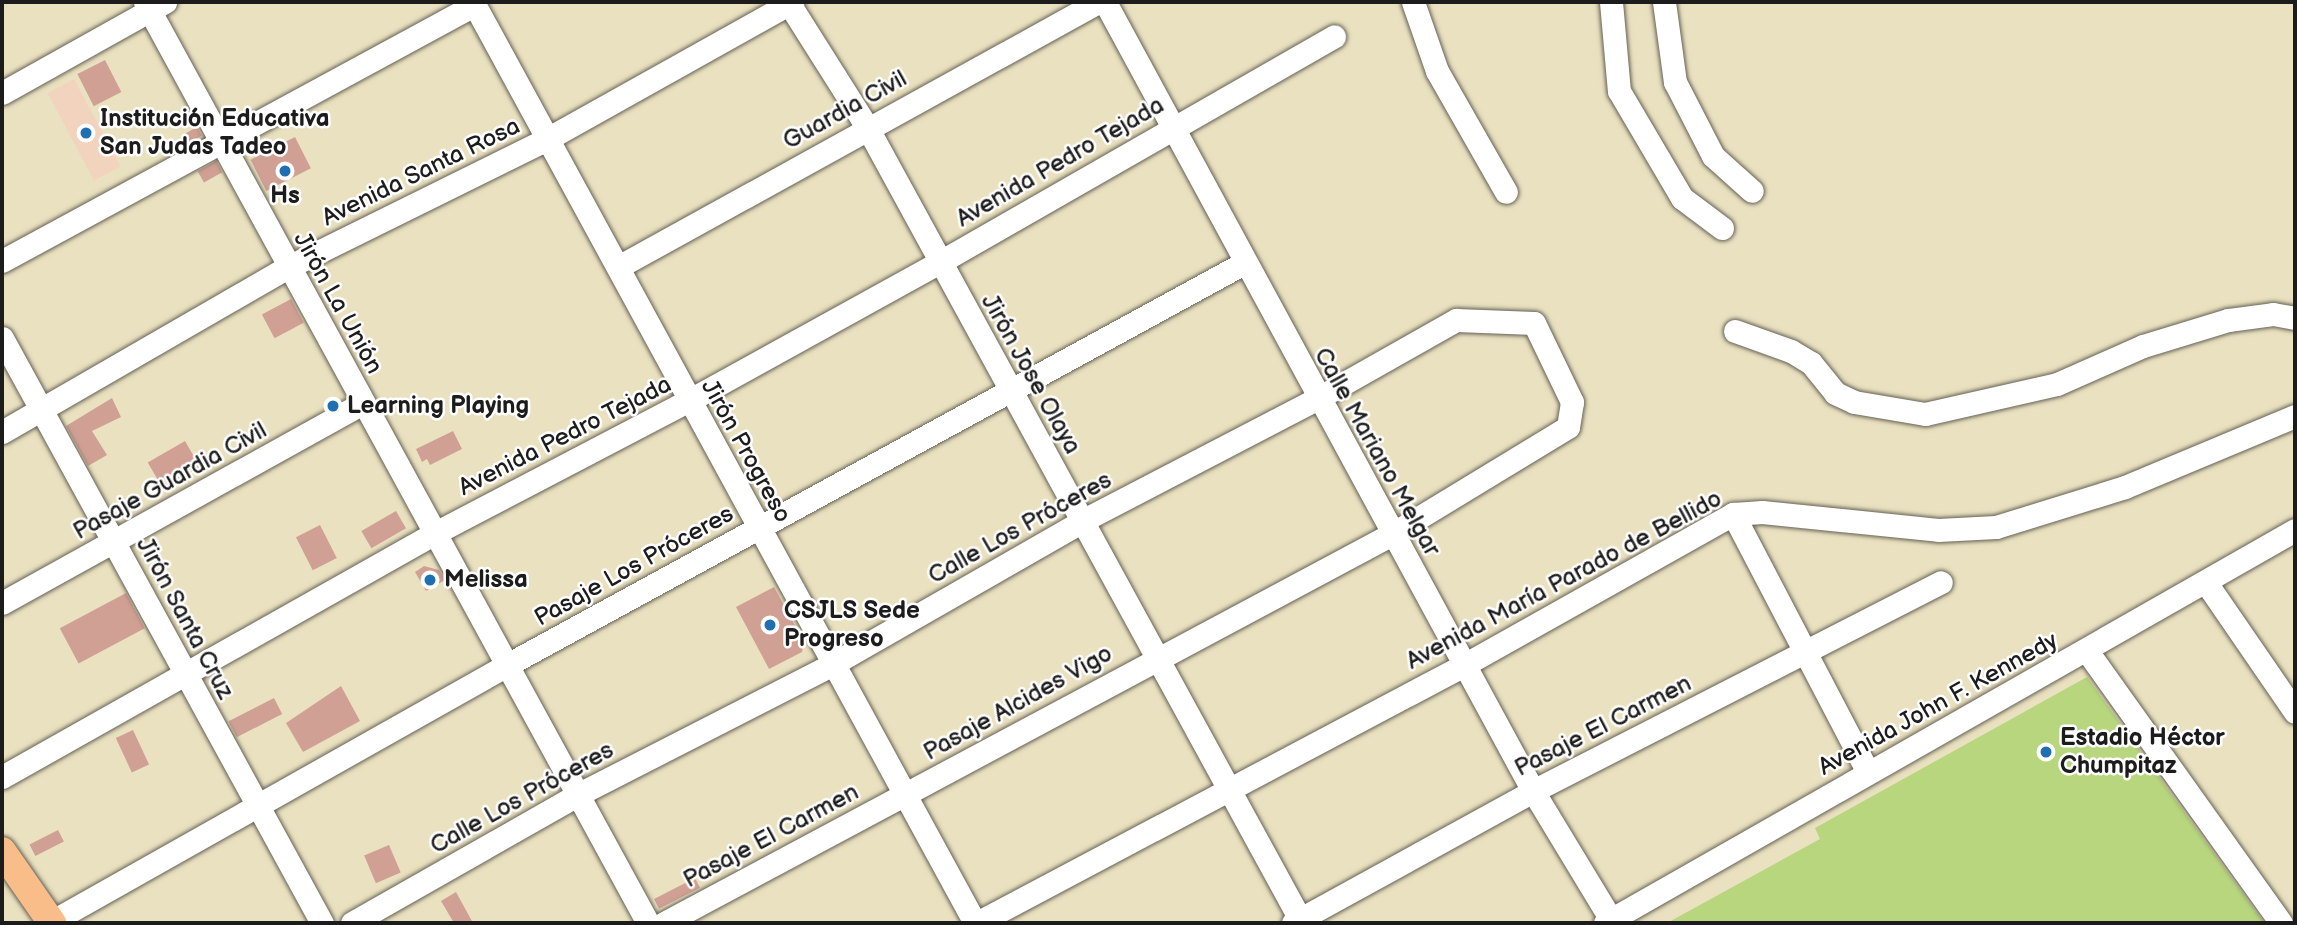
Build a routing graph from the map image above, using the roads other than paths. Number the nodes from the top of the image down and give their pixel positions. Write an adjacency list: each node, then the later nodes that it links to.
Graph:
1 (790, 2): 11 (street, Jirón Jose Olaya); 13 (street, Avenida Santa Rosa)
2 (1098, 2): 11 (street, Guardia Civil)
3 (1105, 2): 12 (street, Calle Mariano Melgar)
4 (1413, 2): 16 (street)
5 (1611, 2): 17 (street)
6 (1664, 2): 15 (street)
7 (474, 3): 13 (street, Jirón Progreso); 14 (street)
8 (153, 5): 10 (street); 14 (street, Jirón La Unión)
9 (1334, 36): 12 (street, Avenida Pedro Tejada)
10 (2, 93)
11 (867, 127): 19 (street, Jirón Jose Olaya); 22 (street, Guardia Civil)
12 (1171, 127): 19 (street, Avenida Pedro Tejada); 20 (street, Calle Mariano Melgar)
13 (547, 139): 21 (street, Avenida Santa Rosa); 22 (street, Jirón Progreso)
14 (218, 141): 18 (street); 21 (street, Jirón La Unión)
15 (1752, 191)
16 (1506, 192)
17 (1722, 228)
18 (2, 261)
19 (940, 262): 26 (street, Jirón Jose Olaya); 28 (street, Avenida Pedro Tejada)
20 (1244, 263): 26 (street, Pasaje Los Próceres); 27 (street, Calle Mariano Melgar)
21 (288, 267): 29 (street, Jirón La Unión); 30 (street, Avenida Santa Rosa)
22 (618, 267): 28 (street, Jirón Progreso)
23 (2295, 318): 24 (street)
24 (1735, 331)
25 (2, 338): 30 (street, Jirón Santa Cruz)
26 (1010, 391): 35 (street, Jirón Jose Olaya); 36 (street, Pasaje Los Próceres)
27 (1318, 398): 32 (street, Calle Los Próceres); 35 (street, Calle Los Próceres); 39 (street, Calle Mariano Melgar)
28 (688, 401): 36 (street, Jirón Progreso); 38 (street, Avenida Pedro Tejada)
29 (363, 403): 38 (street, Jirón La Unión); 40 (street, Pasaje Guardia Civil)
30 (41, 410): 33 (street, Avenida Santa Rosa); 40 (street, Jirón Santa Cruz)
31 (2295, 416): 34 (street, Avenida María Parado de Bellido)
32 (1568, 427): 39 (street, Pasaje Alcides Vigo)
33 (2, 432)
34 (1733, 514): 45 (street); 49 (street, Avenida María Parado de Bellido)
35 (1082, 521): 46 (street, Jirón Jose Olaya); 48 (street, Calle Los Próceres)
36 (758, 528): 47 (street, Pasaje Los Próceres); 48 (street, Jirón Progreso)
37 (2295, 530): 42 (street, Avenida John F. Kennedy)
38 (435, 533): 47 (street, Jirón La Unión); 50 (street, Avenida Pedro Tejada)
39 (1392, 534): 46 (street, Pasaje Alcides Vigo); 49 (street, Calle Mariano Melgar)
40 (114, 543): 43 (street, Pasaje Guardia Civil); 50 (street, Jirón Santa Cruz)
41 (1941, 582): 45 (street, Pasaje El Carmen)
42 (2207, 584): 44 (street, Avenida John F. Kennedy); 51 (street)
43 (2, 603)
44 (2087, 651): 52 (street, Avenida John F. Kennedy); 68 (street)
45 (1805, 652): 52 (street); 55 (street, Pasaje El Carmen)
46 (1157, 657): 54 (street, Jirón Jose Olaya); 57 (street, Pasaje Alcides Vigo)
47 (507, 665): 56 (street, Jirón La Unión); 58 (street, Pasaje Los Próceres)
48 (831, 665): 56 (street, Calle Los Próceres); 57 (street, Jirón Progreso)
49 (1464, 665): 54 (street, Avenida María Parado de Bellido); 55 (street, Calle Mariano Melgar)
50 (186, 676): 53 (street, Avenida Pedro Tejada); 58 (street, Jirón Santa Cruz)
51 (2295, 712)
52 (1868, 772): 61 (street, Avenida John F. Kennedy)
53 (2, 777)
54 (1230, 790): 60 (street, Jirón Jose Olaya); 67 (street, Avenida María Parado de Bellido)
55 (1533, 791): 60 (street, Pasaje El Carmen); 61 (street, Calle Mariano Melgar)
56 (578, 795): 64 (street, Calle Los Próceres); 65 (street, Jirón La Unión)
57 (904, 795): 66 (street, Pasaje El Carmen); 67 (street, Jirón Progreso)
58 (257, 806): 62 (street, Pasaje Los Próceres); 63 (street, Jirón Santa Cruz)
59 (2, 851): 62 (main road)
60 (1298, 922)
61 (1610, 922)
62 (52, 923)
63 (321, 923)
64 (352, 923)
65 (648, 923)
66 (664, 923)
67 (976, 923)
68 (2281, 923)

